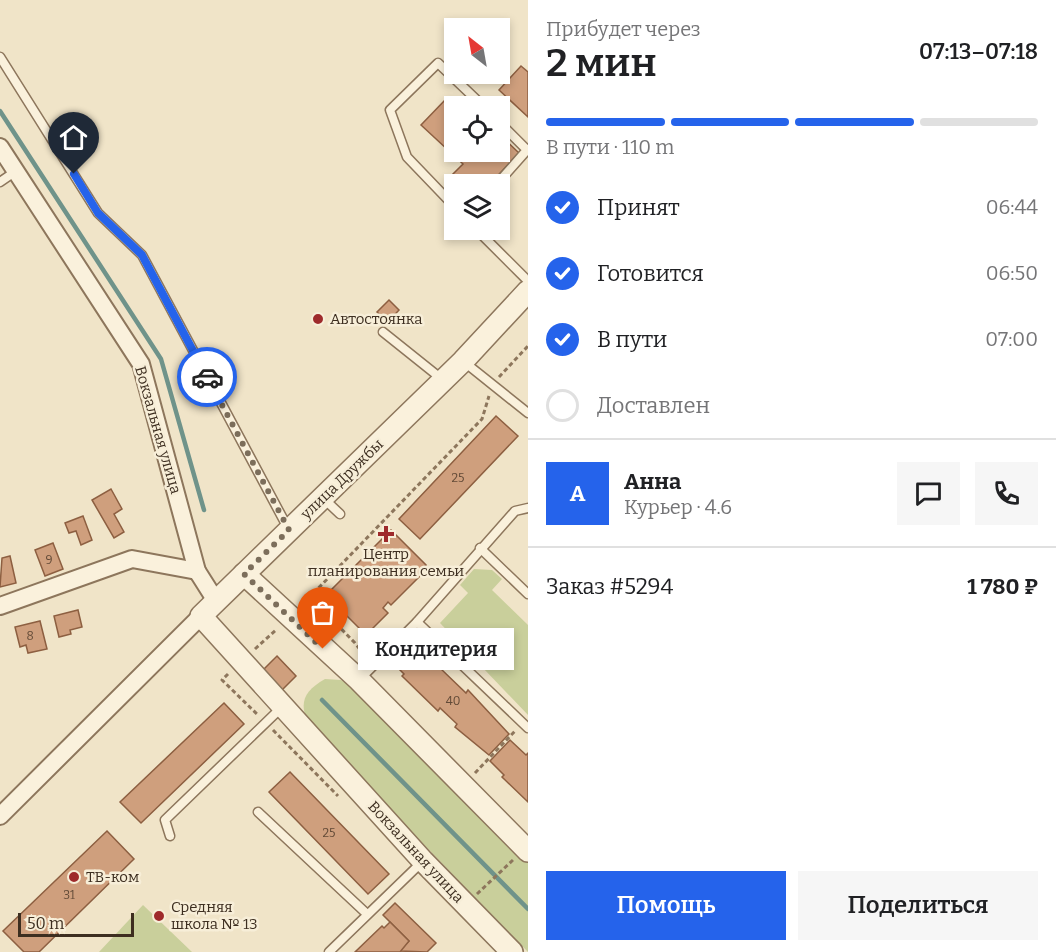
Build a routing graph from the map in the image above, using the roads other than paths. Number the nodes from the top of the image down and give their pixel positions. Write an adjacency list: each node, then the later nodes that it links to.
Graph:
1 (0, 57): 19 (lane)
2 (473, 96): 8 (lane)
3 (510, 133): 6 (lane)
4 (0, 147): 5 (street, Вокзальная улица)
5 (16, 171): 7 (lane); 21 (street, Вокзальная улица)
6 (506, 174)
7 (0, 182)
8 (444, 196)
9 (487, 240): 10 (lane)
10 (528, 281)
11 (528, 291): 13 (street, улица Дружбы)
12 (383, 332): 14 (lane)
13 (463, 361): 14 (street, улица Дружбы); 15 (lane)
14 (444, 380): 16 (street, улица Дружбы)
15 (528, 413)
16 (323, 497): 18 (lane); 19 (street, улица Дружбы)
17 (528, 508): 20 (lane)
18 (340, 514)
19 (289, 530): 22 (street, улица Дружбы)
20 (480, 548): 23 (lane); 27 (lane)
21 (196, 572): 24 (street, Вокзальная улица); 25 (street)
22 (244, 574): 24 (street, улица Дружбы); 28 (street)
23 (528, 594)
24 (216, 601): 26 (street, улица Дружбы)
25 (0, 606)
26 (201, 616): 29 (street, Вокзальная улица); 32 (street, улица Дружбы)
27 (417, 622): 28 (lane); 30 (lane)
28 (359, 680): 34 (street)
29 (282, 707): 33 (lane); 35 (street, Вокзальная улица)
30 (525, 726)
31 (258, 812): 36 (lane)
32 (0, 816)
33 (170, 836)
34 (528, 851)
35 (423, 861): 36 (lane); 38 (street, Вокзальная улица)
36 (367, 914): 37 (lane)
37 (329, 952)
38 (512, 952)

